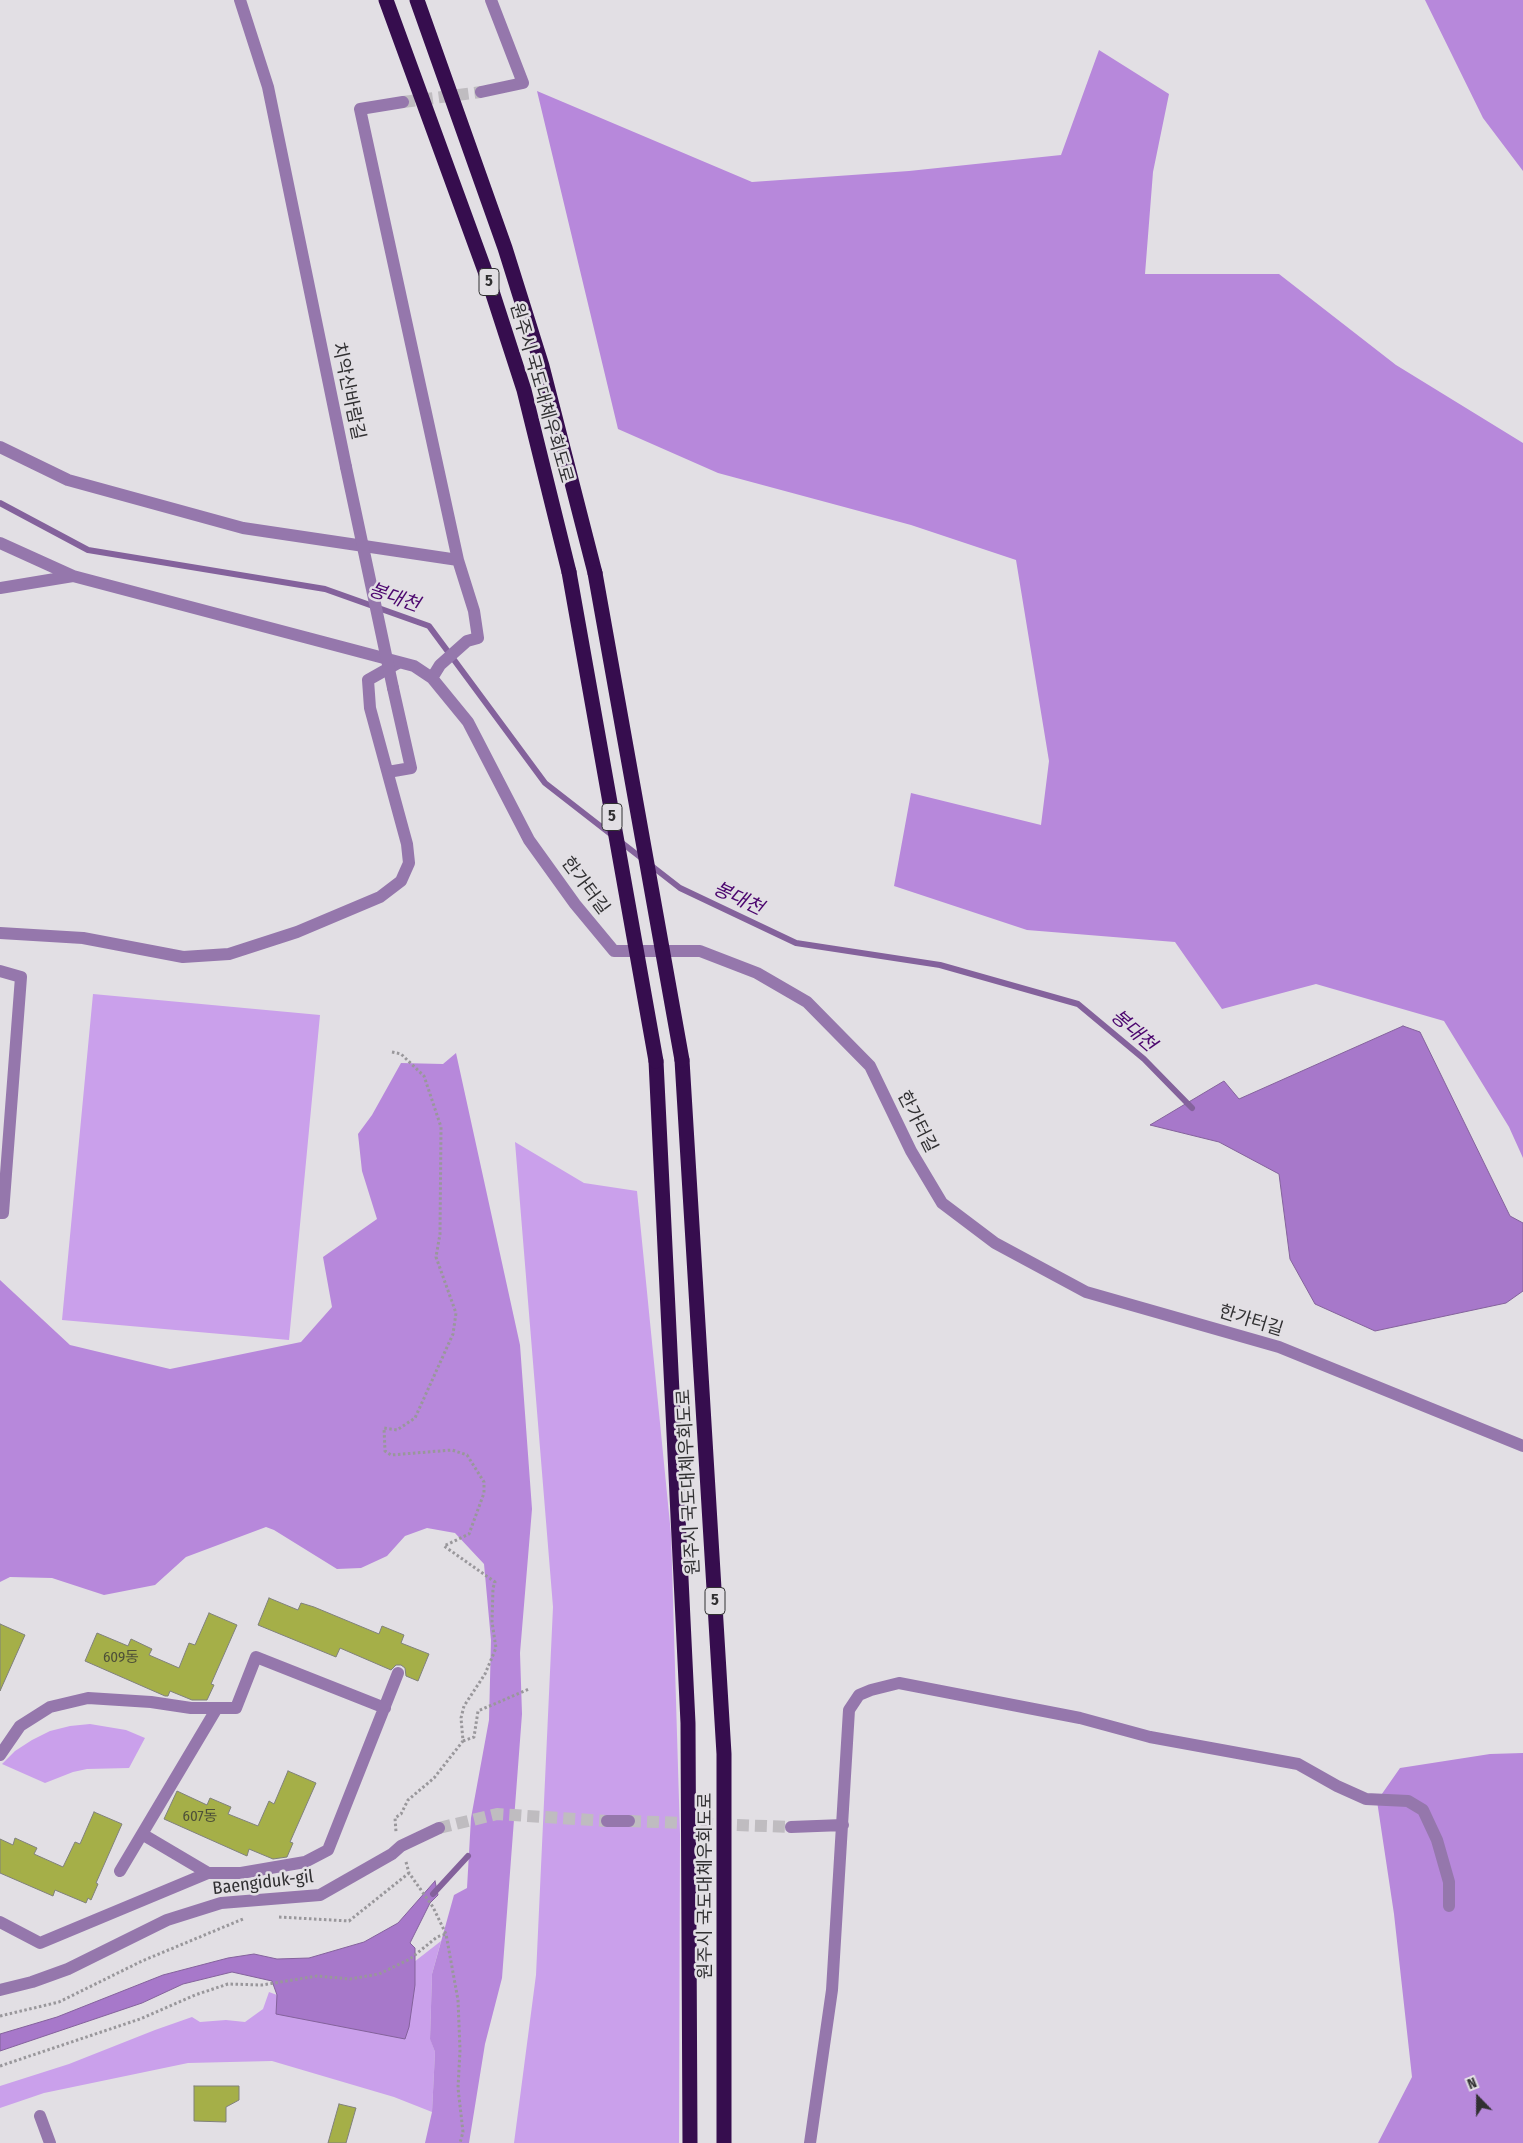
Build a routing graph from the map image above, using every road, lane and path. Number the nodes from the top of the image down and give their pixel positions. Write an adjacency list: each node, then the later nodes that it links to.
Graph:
1 (240, 0): 14 (street, 치악산바람길, bridge)
2 (386, 0): 49 (highway, 원주시 국도대체우회도로 / 5, bridge)
3 (417, 0): 50 (highway, 원주시 국도대체우회도로 / 5, bridge)
4 (491, 0): 5 (street)
5 (480, 92)
6 (402, 102): 9 (street)
7 (0, 448): 9 (street)
8 (0, 543): 10 (street)
9 (458, 560): 13 (street)
10 (73, 576): 11 (street); 12 (street, 한가터길)
11 (0, 588)
12 (400, 662): 13 (street, 한가터길); 14 (street)
13 (432, 678): 20 (street, 한가터길)
14 (388, 772): 15 (street)
15 (0, 933)
16 (0, 971): 18 (street)
17 (392, 1052): 25 (path)
18 (6, 1099): 19 (street)
19 (2, 1213)
20 (1523, 1446)
21 (398, 1673): 24 (street)
22 (530, 1689): 25 (path)
23 (217, 1708): 24 (street); 26 (street); 33 (street)
24 (385, 1708): 36 (street)
25 (463, 1741): 32 (path)
26 (0, 1755)
27 (607, 1821): 28 (street)
28 (629, 1821)
29 (843, 1825): 30 (street); 38 (street); 51 (street)
30 (791, 1827)
31 (439, 1828): 34 (street, Baengiduk-gil)
32 (395, 1830)
33 (142, 1834): 35 (street); 36 (street)
34 (401, 1846): 37 (path); 43 (street, Baengiduk-gil)
35 (120, 1871)
36 (208, 1873): 41 (street)
37 (409, 1873): 39 (path); 42 (path)
38 (1449, 1906)
39 (272, 1916)
40 (245, 1919): 44 (path)
41 (0, 1922)
42 (446, 1934): 45 (path); 48 (path)
43 (0, 1990)
44 (0, 2016)
45 (0, 2066)
46 (40, 2116): 47 (street)
47 (50, 2143)
48 (460, 2143)
49 (690, 2143)
50 (724, 2143)
51 (810, 2143)

